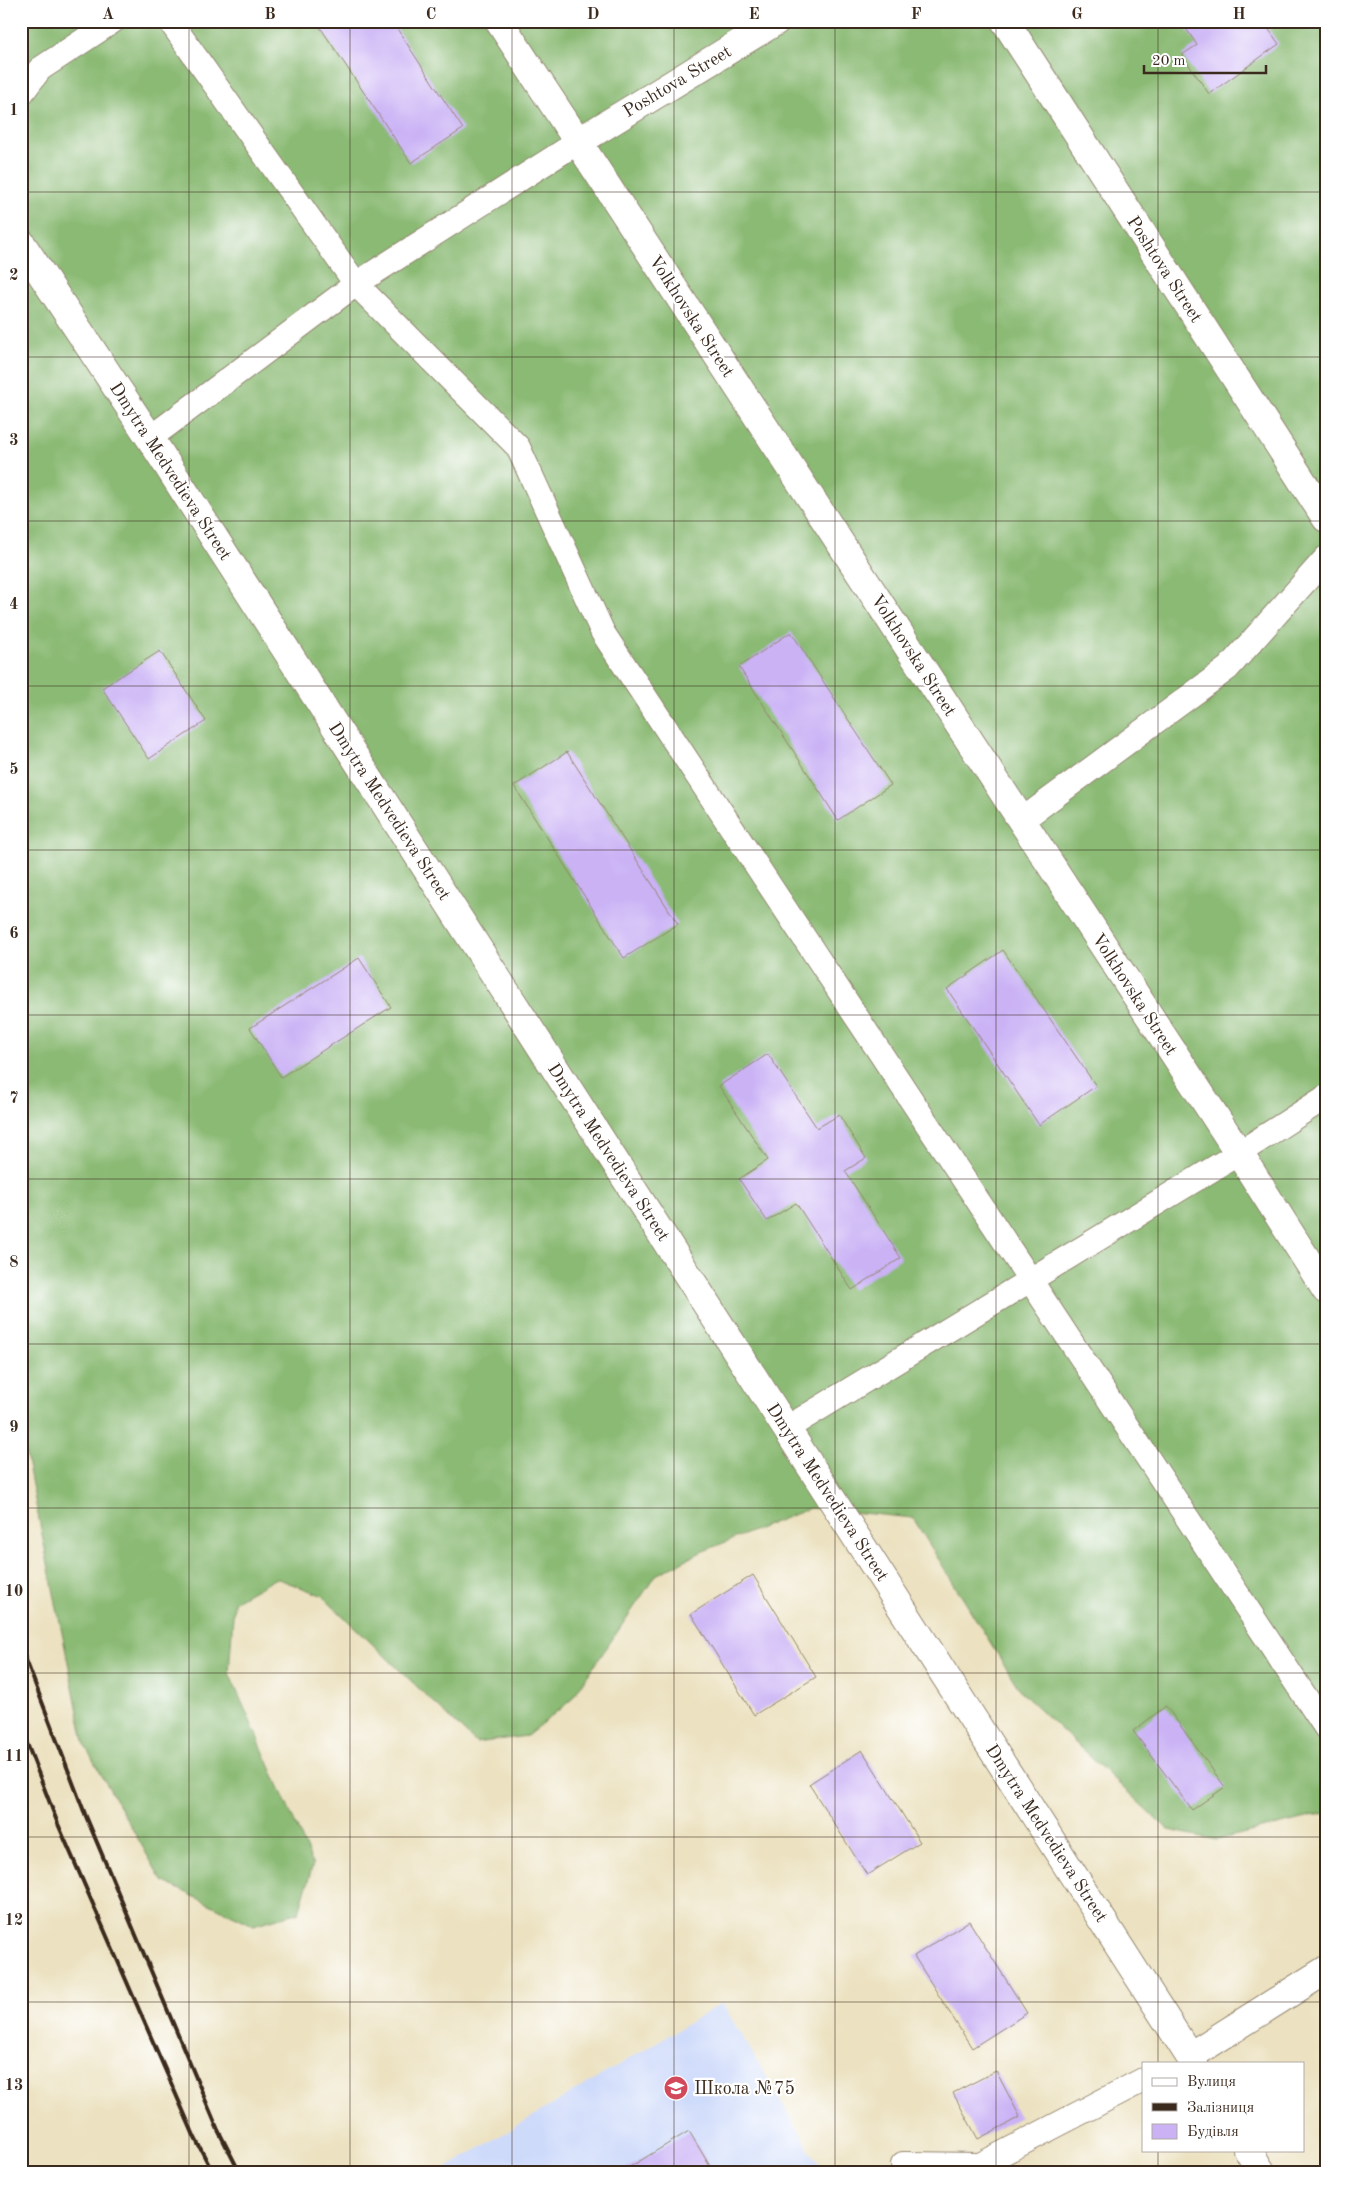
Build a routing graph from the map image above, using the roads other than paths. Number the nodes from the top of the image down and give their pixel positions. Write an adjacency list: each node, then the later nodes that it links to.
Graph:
1 (113, 21): 6 (lane)
2 (170, 21): 9 (lane)
3 (499, 21): 7 (street, Volkhovska Street)
4 (776, 21): 7 (street, Poshtova Street)
5 (1005, 21): 11 (street, Poshtova Street)
6 (21, 94)
7 (578, 142): 9 (lane); 13 (street, Volkhovska Street)
8 (21, 243): 10 (street, Dmytra Medvedieva Street)
9 (356, 284): 10 (lane); 16 (lane)
10 (150, 438): 18 (street, Dmytra Medvedieva Street)
11 (1326, 518)
12 (1326, 558): 13 (lane)
13 (1022, 820): 15 (street, Volkhovska Street)
14 (1326, 1097): 15 (lane)
15 (1239, 1153): 16 (lane); 17 (street, Volkhovska Street)
16 (1030, 1280): 18 (lane); 19 (lane)
17 (1326, 1290)
18 (787, 1428): 21 (street, Dmytra Medvedieva Street)
19 (1326, 1728)
20 (1326, 1970): 21 (street)
21 (1187, 2060)
22 (1142, 2081): 24 (lane)
23 (1249, 2152): 25 (street)
24 (903, 2164)
25 (1262, 2173)

